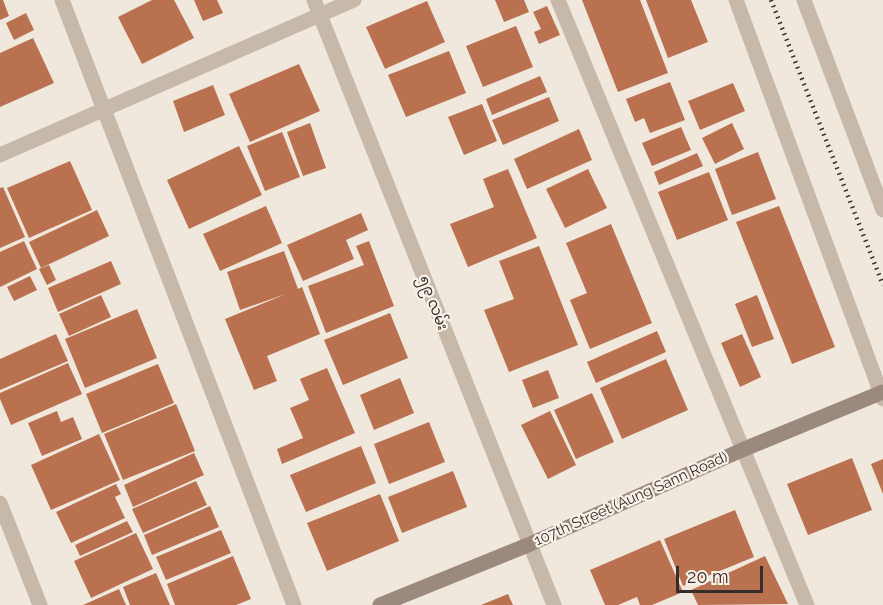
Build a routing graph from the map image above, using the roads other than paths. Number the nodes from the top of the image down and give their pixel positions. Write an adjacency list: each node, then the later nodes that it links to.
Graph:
1 (62, 0): 7 (street)
2 (354, 0): 6 (street)
3 (558, 0): 11 (street)
4 (736, 0): 10 (street)
5 (804, 0): 9 (street)
6 (317, 7): 7 (street); 13 (street, ၅၉ လမ်း)
7 (104, 108): 8 (street); 15 (street)
8 (0, 154)
9 (883, 210)
10 (882, 395): 11 (street, 107th Street (Aung Sann Road))
11 (742, 450): 13 (street, 107th Street (Aung Sann Road)); 18 (street)
12 (0, 503): 14 (street)
13 (528, 545): 16 (street, 107th Street (Aung Sann Road)); 17 (street, ၅၉ လမ်း)
14 (40, 605)
15 (294, 605)
16 (380, 605)
17 (554, 605)
18 (807, 605)

